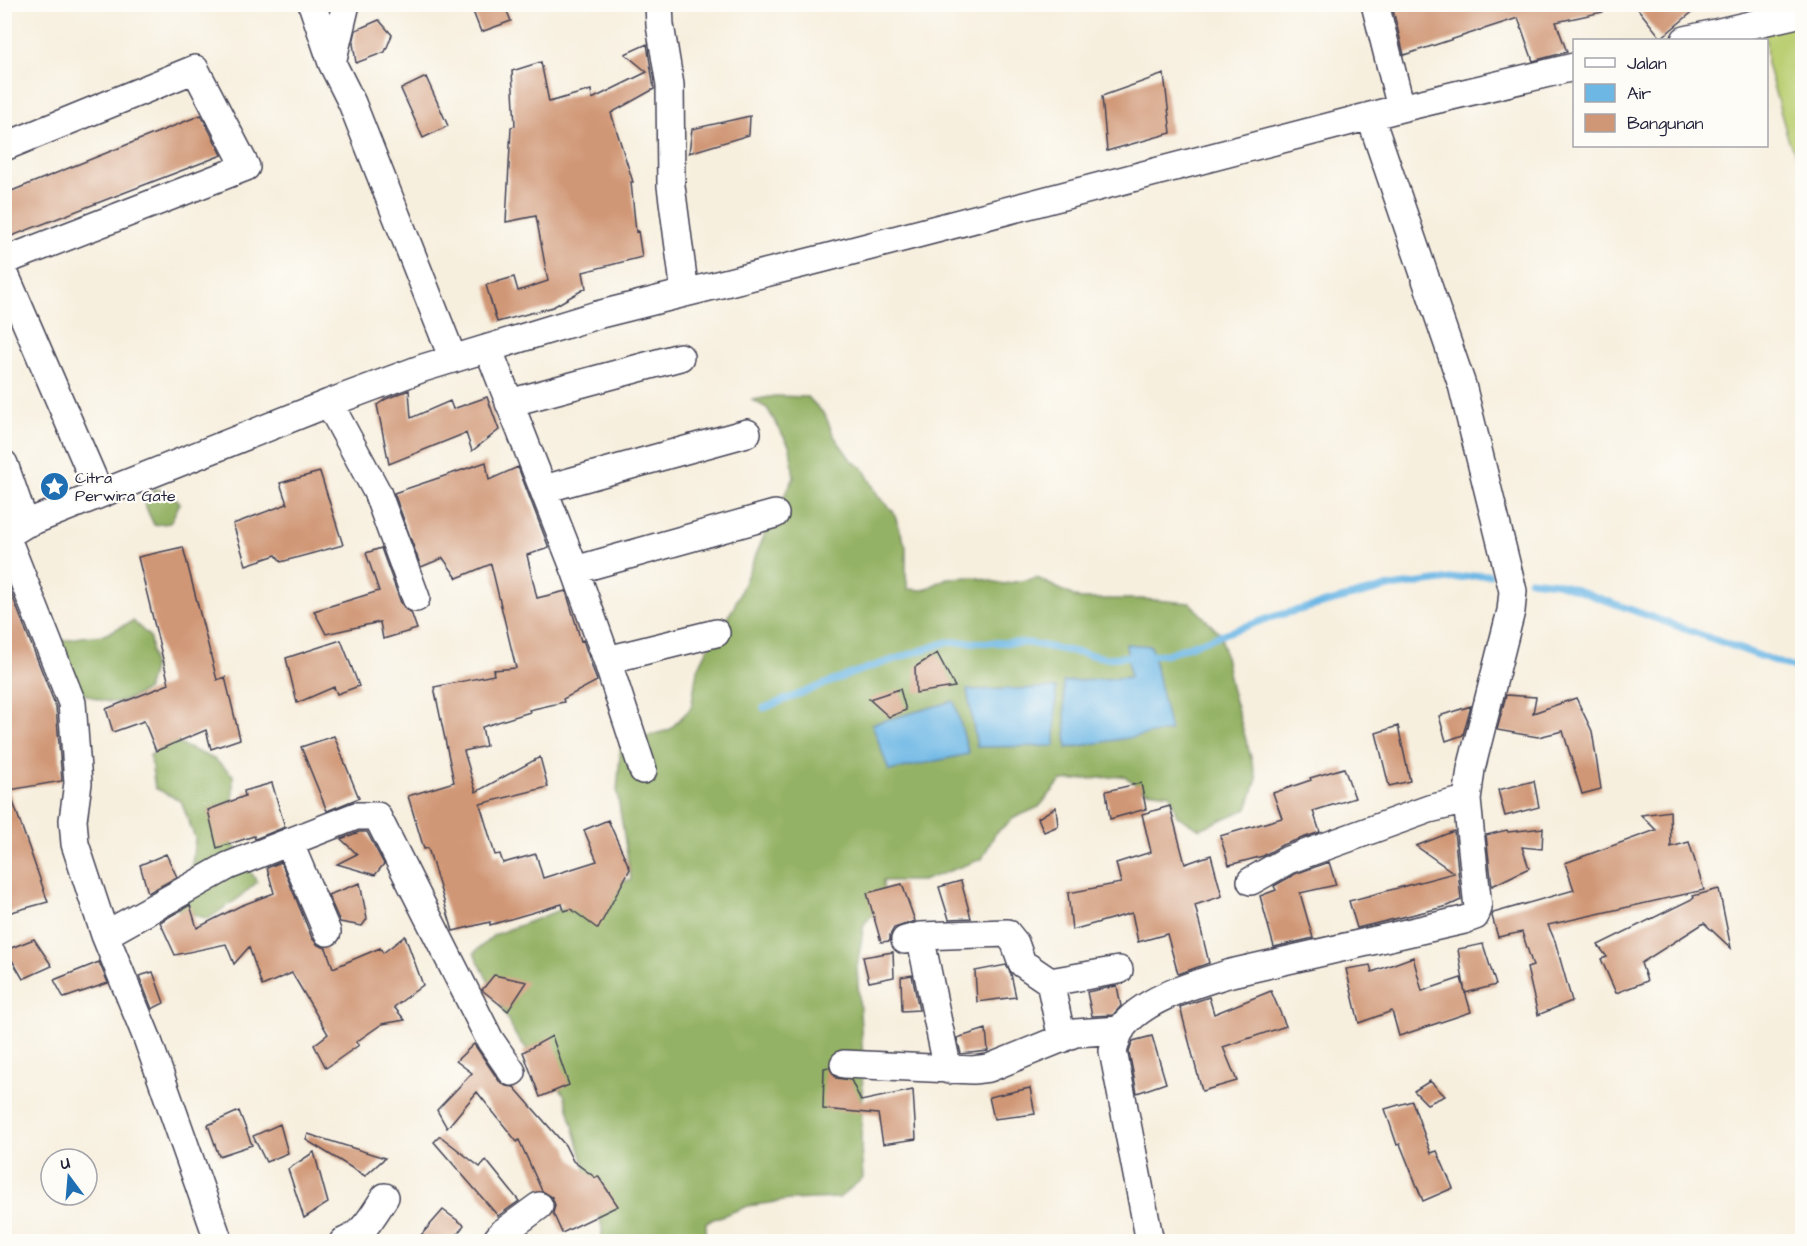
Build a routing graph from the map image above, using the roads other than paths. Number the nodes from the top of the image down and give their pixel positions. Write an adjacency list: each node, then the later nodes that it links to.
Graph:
1 (312, 4): 7 (street)
2 (346, 4): 7 (street)
3 (659, 4): 14 (street)
4 (1375, 4): 9 (street)
5 (1803, 13): 6 (street)
6 (1689, 39)
7 (332, 63): 17 (street)
8 (1573, 67): 9 (street)
9 (1401, 108): 10 (street)
10 (1370, 116): 14 (street); 31 (street)
11 (4, 147): 12 (street)
12 (4, 261)
13 (4, 272): 23 (street)
14 (686, 293): 15 (street)
15 (488, 348): 17 (street); 19 (street)
16 (680, 357): 19 (street)
17 (453, 359): 18 (street)
18 (329, 403): 23 (street); 27 (street)
19 (509, 403): 22 (street)
20 (747, 433): 22 (street)
21 (4, 464): 25 (street)
22 (544, 489): 26 (street)
23 (100, 494): 25 (street)
24 (775, 514): 26 (street)
25 (12, 532): 35 (street)
26 (575, 570): 29 (street)
27 (416, 598)
28 (716, 633): 29 (street)
29 (607, 660): 30 (street)
30 (643, 770)
31 (1467, 800): 33 (street); 38 (street)
32 (289, 842): 34 (street); 35 (street); 42 (street)
33 (1251, 881)
34 (327, 932)
35 (105, 935): 46 (street)
36 (1119, 970): 37 (street)
37 (1050, 982): 39 (street); 41 (street)
38 (1121, 1030): 39 (street); 48 (street)
39 (1062, 1039): 41 (street)
40 (844, 1065): 41 (street)
41 (948, 1070)
42 (512, 1072)
43 (385, 1197): 45 (street)
44 (539, 1206): 47 (street)
45 (361, 1238)
46 (219, 1242)
47 (495, 1242)
48 (1150, 1242)

